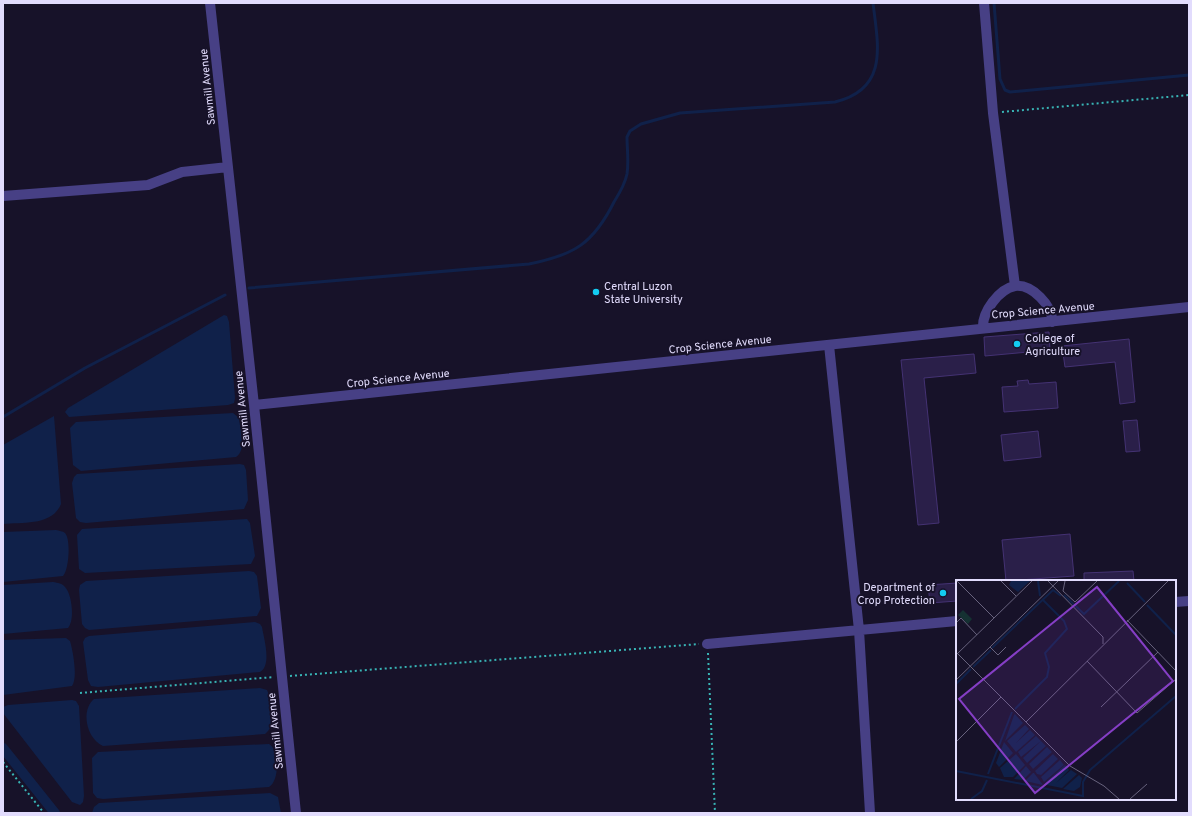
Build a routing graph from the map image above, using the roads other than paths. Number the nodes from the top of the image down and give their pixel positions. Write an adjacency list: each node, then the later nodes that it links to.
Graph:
1 (210, 3): 3 (street, Sawmill Avenue)
2 (984, 3): 5 (street)
3 (228, 167): 4 (street); 10 (street, Sawmill Avenue)
4 (3, 196)
5 (1015, 286): 7 (street); 8 (street)
6 (1189, 307): 7 (street, Crop Science Avenue)
7 (1052, 322): 8 (street, Crop Science Avenue)
8 (983, 328): 9 (street, Crop Science Avenue)
9 (830, 345): 10 (street, Crop Science Avenue); 14 (street)
10 (254, 405): 16 (street, Sawmill Avenue)
11 (1189, 601): 12 (street)
12 (1176, 602)
13 (956, 621): 14 (street)
14 (859, 630): 15 (street); 17 (street)
15 (708, 644)
16 (296, 813)
17 (870, 813)

